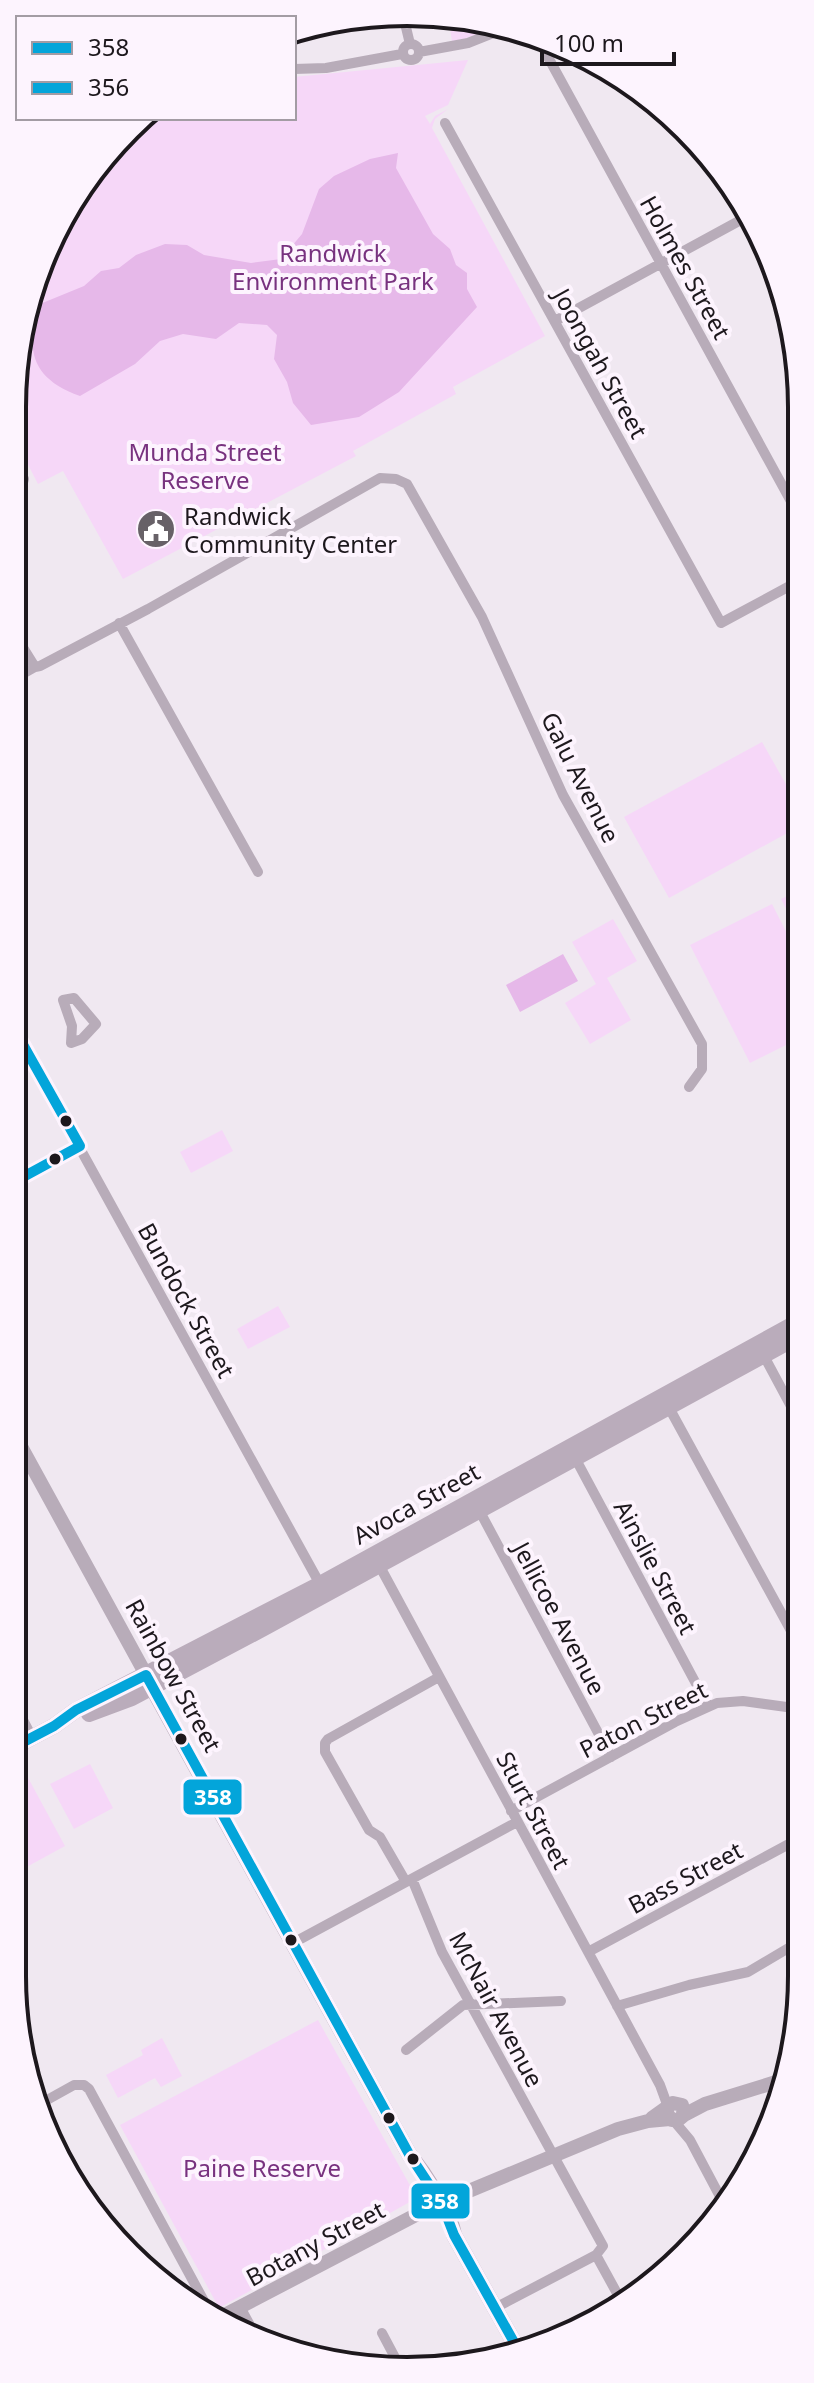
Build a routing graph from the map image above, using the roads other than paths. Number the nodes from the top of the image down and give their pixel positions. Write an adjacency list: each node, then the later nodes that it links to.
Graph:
1 (405, 26): 3 (street)
2 (490, 35): 3 (street)
3 (410, 50): 5 (street)
4 (545, 52): 8 (street, Holmes Street)
5 (296, 69)
6 (445, 123): 9 (street, Joongah Street)
7 (739, 221): 8 (street)
8 (662, 263): 9 (street); 10 (street, Holmes Street)
9 (555, 321): 11 (street, Joongah Street)
10 (788, 496)
11 (788, 587)
12 (119, 623): 14 (street); 16 (street); 18 (street, Galu Avenue)
13 (26, 649): 14 (street)
14 (38, 666): 15 (street)
15 (26, 672)
16 (258, 872)
17 (26, 1050): 19 (street, Bundock Street)
18 (689, 1087)
19 (80, 1146): 20 (street); 30 (street, Bundock Street)
20 (26, 1175)
21 (788, 1330): 23 (main road, Avoca Street)
22 (788, 1340): 23 (main road, Avoca Street)
23 (761, 1350): 24 (street); 25 (main road, Avoca Street)
24 (788, 1401)
25 (666, 1402): 26 (main road, Avoca Street); 31 (street)
26 (572, 1453): 28 (main road, Avoca Street); 34 (street, Ainslie Street)
27 (26, 1456): 33 (street, Rainbow Street)
28 (477, 1505): 29 (main road, Avoca Street); 39 (street, Jellicoe Avenue)
29 (377, 1560): 30 (main road, Avoca Street); 32 (street, Sturt Street)
30 (323, 1589): 33 (main road, Avoca Street)
31 (788, 1625)
32 (439, 1677): 40 (street, Sturt Street); 43 (street, McNair Avenue)
33 (149, 1681): 37 (main road, Avoca Street); 44 (main road, Rainbow Street)
34 (708, 1706): 35 (street, Paton Street); 39 (street, Paton Street)
35 (788, 1707)
36 (26, 1726): 37 (street)
37 (32, 1737): 38 (main road, Avoca Street)
38 (26, 1740)
39 (611, 1757): 40 (street, Paton Street)
40 (511, 1811): 41 (street, Sturt Street)
41 (517, 1822): 43 (street); 46 (street, Sturt Street)
42 (788, 1845): 46 (street, Bass Street)
43 (409, 1881): 44 (street); 48 (street, McNair Avenue)
44 (293, 1943): 56 (main road, Rainbow Street)
45 (788, 1948): 49 (street)
46 (588, 1952): 49 (street, Sturt Street)
47 (561, 2001): 48 (street)
48 (470, 2003): 50 (street); 54 (street, McNair Avenue)
49 (617, 2006): 53 (street, Sturt Street)
50 (406, 2050)
51 (773, 2083): 53 (street, Botany Street)
52 (47, 2100): 59 (street)
53 (675, 2112): 54 (street, Botany Street); 55 (street, Sturt Street)
54 (554, 2156): 56 (street, Botany Street); 57 (street, McNair Avenue)
55 (719, 2195)
56 (436, 2205): 60 (street, Botany Street); 61 (main road, Rainbow Street)
57 (596, 2255): 58 (street); 61 (street)
58 (617, 2294)
59 (202, 2297)
60 (240, 2307): 62 (street, Botany Street); 63 (street)
61 (495, 2308): 65 (main road, Rainbow Street)
62 (229, 2313)
63 (249, 2323)
64 (382, 2333): 66 (street)
65 (514, 2342)
66 (394, 2356)

